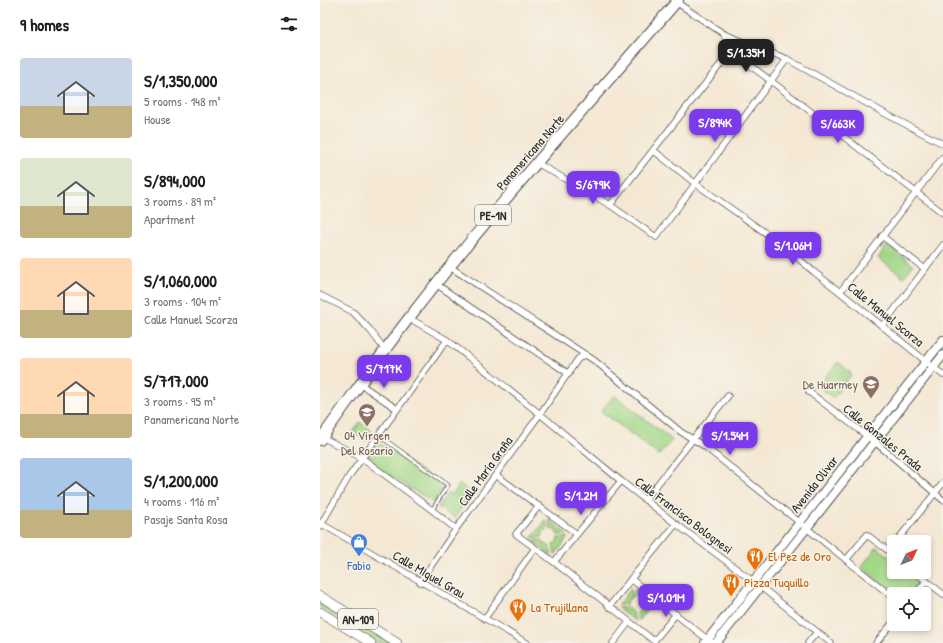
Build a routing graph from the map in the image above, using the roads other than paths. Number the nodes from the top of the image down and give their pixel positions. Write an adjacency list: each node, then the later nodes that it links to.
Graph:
1 (677, 1): 2 (street); 9 (highway, Panamericana Norte / PE-1N)
2 (724, 34): 3 (street); 4 (street)
3 (731, 51): 5 (street); 7 (street)
4 (787, 59): 5 (street); 6 (street)
5 (771, 81): 10 (street); 11 (street)
6 (943, 144)
7 (653, 150): 10 (street, Calle Manuel Scorza); 12 (street)
8 (943, 157): 11 (street)
9 (537, 163): 12 (street); 16 (highway, Panamericana Norte / PE-1N)
10 (696, 184): 12 (street); 19 (street, Calle Manuel Scorza)
11 (916, 192): 13 (street); 14 (street)
12 (610, 205)
13 (943, 213)
14 (882, 236): 17 (street); 19 (street)
15 (943, 245): 17 (street)
16 (450, 267): 18 (highway, Panamericana Norte / PE-1N); 26 (street)
17 (925, 269): 22 (street)
18 (436, 284): 21 (highway, Panamericana Norte / PE-1N); 30 (street)
19 (840, 292): 22 (street, Calle Manuel Scorza)
20 (320, 295): 25 (street)
21 (409, 318): 23 (street, Calle Francisco Bolognesi); 25 (highway, Panamericana Norte / PE-1N)
22 (882, 326): 28 (street, Calle Manuel Scorza)
23 (447, 340): 35 (street); 36 (street, Calle Francisco Bolognesi)
24 (943, 340): 28 (street, Avenida Olivar)
25 (385, 350): 32 (highway, Panamericana Norte / PE-1N)
26 (586, 355): 30 (street, Calle María Graña); 40 (street)
27 (943, 355): 29 (street, Avenida Olivar)
28 (926, 361): 29 (street, Calle Manuel Scorza); 38 (street, Avenida Olivar)
29 (934, 367): 31 (street, Calle Manuel Scorza); 41 (street, Avenida Olivar)
30 (569, 374): 36 (street, Calle María Graña)
31 (943, 375)
32 (360, 384): 35 (street); 39 (highway, Panamericana Norte / PE-1N)
33 (809, 392): 38 (street, Calle Gonzales Prada)
34 (728, 396): 40 (street)
35 (397, 409): 37 (street)
36 (540, 414): 43 (street, Calle María Graña); 44 (street, Calle Francisco Bolognesi)
37 (378, 435): 42 (street); 50 (lane)
38 (867, 436): 41 (street, Calle Gonzales Prada); 51 (street, Avenida Olivar)
39 (321, 438): 42 (street)
40 (693, 439): 47 (street); 51 (street)
41 (875, 442): 46 (street, Calle Gonzales Prada); 55 (street, Avenida Olivar)
42 (362, 458): 50 (street); 52 (street)
43 (496, 475): 49 (street); 54 (street, Calle María Graña)
44 (621, 481): 47 (street, Calle Francisco Bolognesi); 56 (street)
45 (943, 483): 46 (street)
46 (934, 493): 48 (street, Calle Gonzales Prada); 57 (street)
47 (645, 500): 53 (street, Calle Francisco Bolognesi)
48 (943, 500)
49 (539, 506): 56 (street); 58 (street)
50 (432, 510): 54 (street)
51 (799, 523): 55 (street); 65 (street, Avenida Olivar)
52 (320, 524): 64 (street, Calle MIguel Grau)
53 (676, 524): 62 (street); 65 (street, Calle Francisco Bolognesi)
54 (456, 529): 64 (street, Calle María Graña)
55 (806, 529): 60 (street); 66 (street, Avenida Olivar)
56 (577, 534): 61 (street)
57 (901, 535)
58 (535, 548): 61 (street); 75 (street)
59 (887, 549): 60 (street)
60 (846, 560): 68 (street)
61 (554, 562): 71 (street)
62 (631, 579): 71 (street); 73 (street)
63 (926, 580): 67 (street); 69 (street)
64 (420, 582): 75 (street, Calle MIguel Grau)
65 (754, 582): 66 (street, Calle Francisco Bolognesi); 80 (street, Avenida Olivar)
66 (761, 587): 79 (street, Calle Francisco Bolognesi); 85 (street, Avenida Olivar)
67 (921, 587)
68 (887, 592)
69 (943, 594)
70 (320, 596): 74 (main road, AN-109)
71 (609, 607): 76 (street)
72 (320, 612): 77 (main road, AN-109)
73 (676, 614): 76 (street); 80 (street)
74 (352, 615): 77 (main road); 82 (main road, AN-109)
75 (485, 618): 83 (street, Calle MIguel Grau)
76 (629, 622): 84 (street)
77 (344, 627): 81 (main road, AN-109)
78 (887, 630): 88 (street)
79 (817, 632): 86 (street); 87 (street, Calle Francisco Bolognesi)
80 (708, 642)
81 (371, 643)
82 (397, 643)
83 (527, 643)
84 (613, 643)
85 (716, 643)
86 (808, 643)
87 (831, 643)
88 (876, 643)

